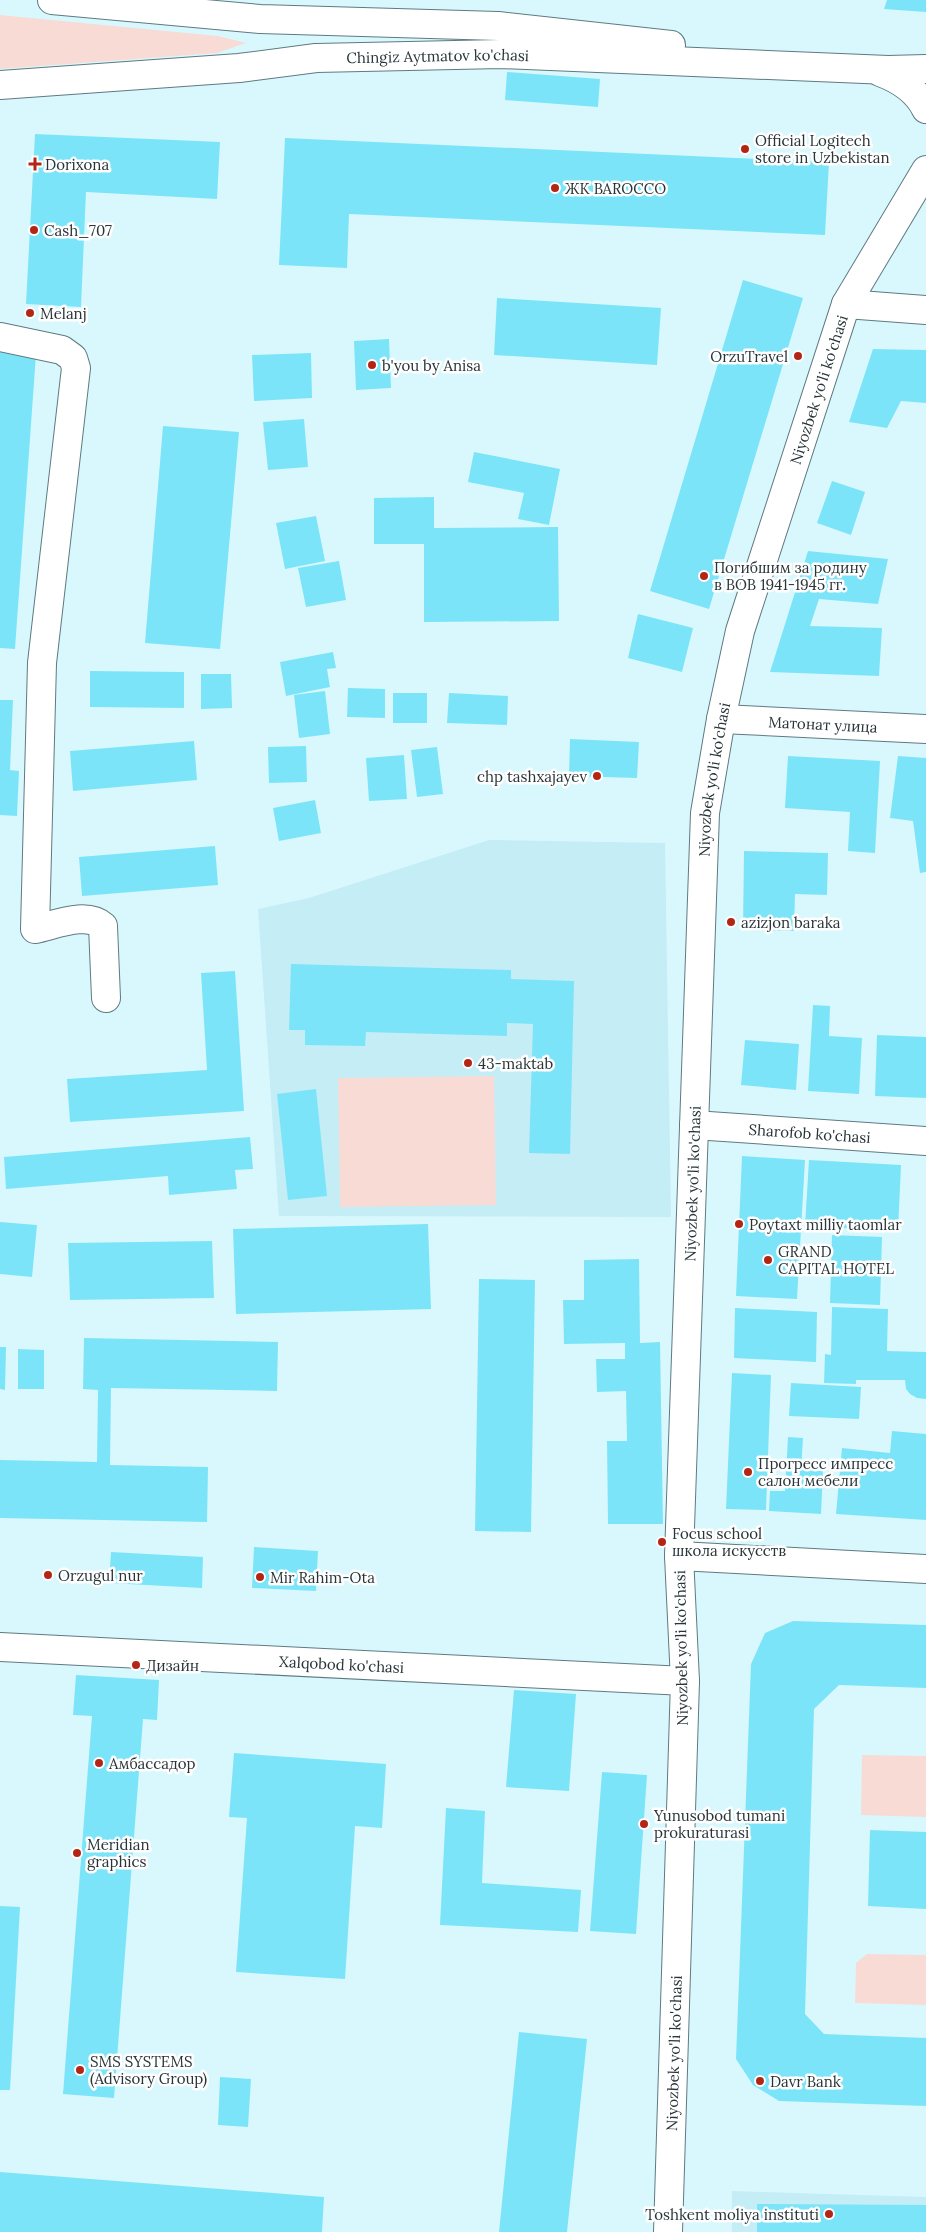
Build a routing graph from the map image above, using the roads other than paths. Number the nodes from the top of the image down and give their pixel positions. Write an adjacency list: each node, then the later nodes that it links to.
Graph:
1 (52, 0): 2 (street, Chingiz Aytmatov ko'chasi)
2 (260, 19): 3 (street); 5 (street, Chingiz Aytmatov ko'chasi)
3 (260, 65): 5 (street, Chingiz Aytmatov ko'chasi); 6 (street, Chingiz Aytmatov ko'chasi)
4 (926, 69): 5 (street, Chingiz Aytmatov ko'chasi)
5 (875, 70): 7 (street)
6 (0, 85)
7 (926, 109)
8 (925, 170): 9 (street, Niyozbek yo'li ko'chasi)
9 (846, 304): 10 (street); 12 (street, Niyozbek yo'li ko'chasi)
10 (926, 310)
11 (0, 337): 14 (street)
12 (721, 719): 13 (street, Матонат улица); 15 (street, Niyozbek yo'li ko'chasi)
13 (926, 729)
14 (106, 998)
15 (694, 1125): 16 (street, Sharofob ko'chasi); 17 (street, Niyozbek yo'li ko'chasi)
16 (926, 1141)
17 (679, 1556): 18 (street); 20 (street, Niyozbek yo'li ko'chasi)
18 (926, 1568)
19 (0, 1647): 20 (street, Xalqobod ko'chasi)
20 (685, 1681): 21 (street, Niyozbek yo'li ko'chasi)
21 (668, 2232)

